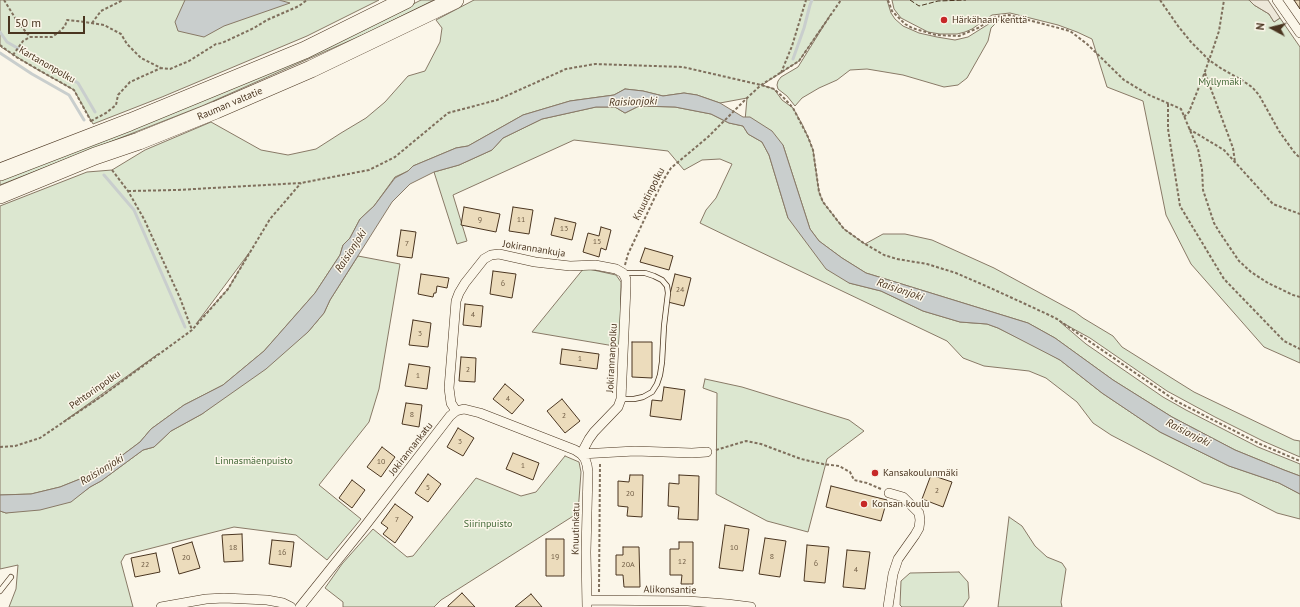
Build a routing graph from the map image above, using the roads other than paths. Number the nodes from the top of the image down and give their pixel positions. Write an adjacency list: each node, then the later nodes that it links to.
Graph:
1 (406, 0): 5 (highway)
2 (455, 0): 6 (highway, Rauman valtatie)
3 (1277, 0): 4 (street)
4 (1300, 33)
5 (0, 172)
6 (0, 195)
7 (623, 273): 8 (street, Jokirannanpolku); 8 (lane); 9 (street, Jokirannankuja)
8 (621, 399): 11 (street, Jokirannanpolku)
9 (456, 411): 11 (street); 18 (street, Jokirannankatu)
10 (707, 452): 11 (street)
11 (581, 454): 15 (street, Knuutinkatu)
12 (889, 493): 20 (street)
13 (11, 577): 14 (lane)
14 (0, 591)
15 (587, 604): 19 (street, Alikonsantie)
16 (161, 607): 17 (street)
17 (291, 607)
18 (300, 607)
19 (751, 607)
20 (888, 607)

